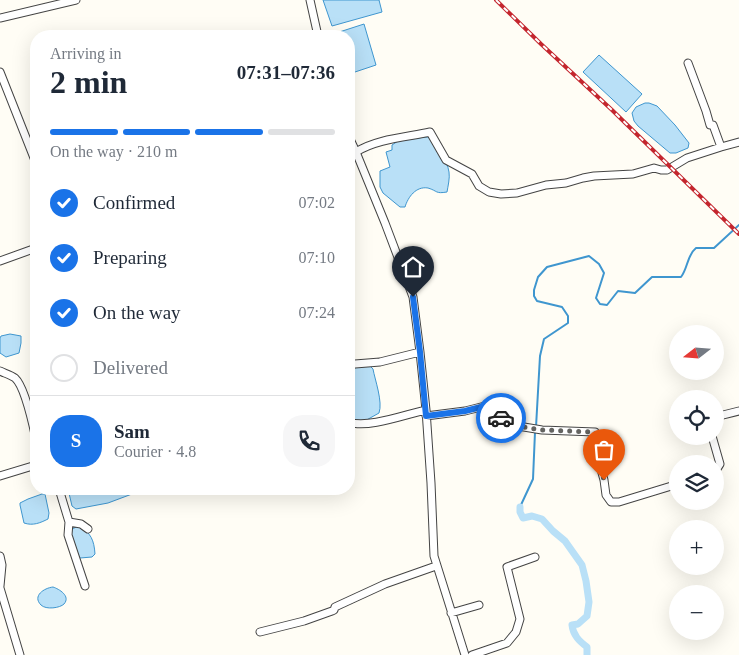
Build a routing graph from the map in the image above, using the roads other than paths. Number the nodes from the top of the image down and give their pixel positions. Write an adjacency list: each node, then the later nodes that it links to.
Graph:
1 (76, 0): 3 (street)
2 (310, 0): 4 (street)
3 (0, 18)
4 (317, 30)
5 (688, 63): 9 (street)
6 (0, 72): 8 (street)
7 (739, 142): 9 (street)
8 (30, 148)
9 (721, 148): 10 (street)
10 (355, 152)
11 (355, 159): 14 (street)
12 (30, 250): 13 (street)
13 (0, 261)
14 (420, 352): 15 (street); 19 (street)
15 (355, 364)
16 (0, 371): 18 (street)
17 (739, 410): 20 (street)
18 (30, 413)
19 (426, 413): 21 (street); 24 (street); 30 (street)
20 (724, 414)
21 (355, 424)
22 (30, 467): 23 (street)
23 (0, 476)
24 (669, 487)
25 (61, 495): 26 (street)
26 (69, 522): 27 (street); 31 (street)
27 (88, 528)
28 (0, 556): 32 (street)
29 (535, 557): 38 (street)
30 (436, 566): 34 (street); 35 (street)
31 (85, 586)
32 (0, 587): 36 (street)
33 (479, 605): 34 (street)
34 (451, 613): 37 (street)
35 (260, 632)
36 (20, 655)
37 (465, 655)
38 (472, 655)

